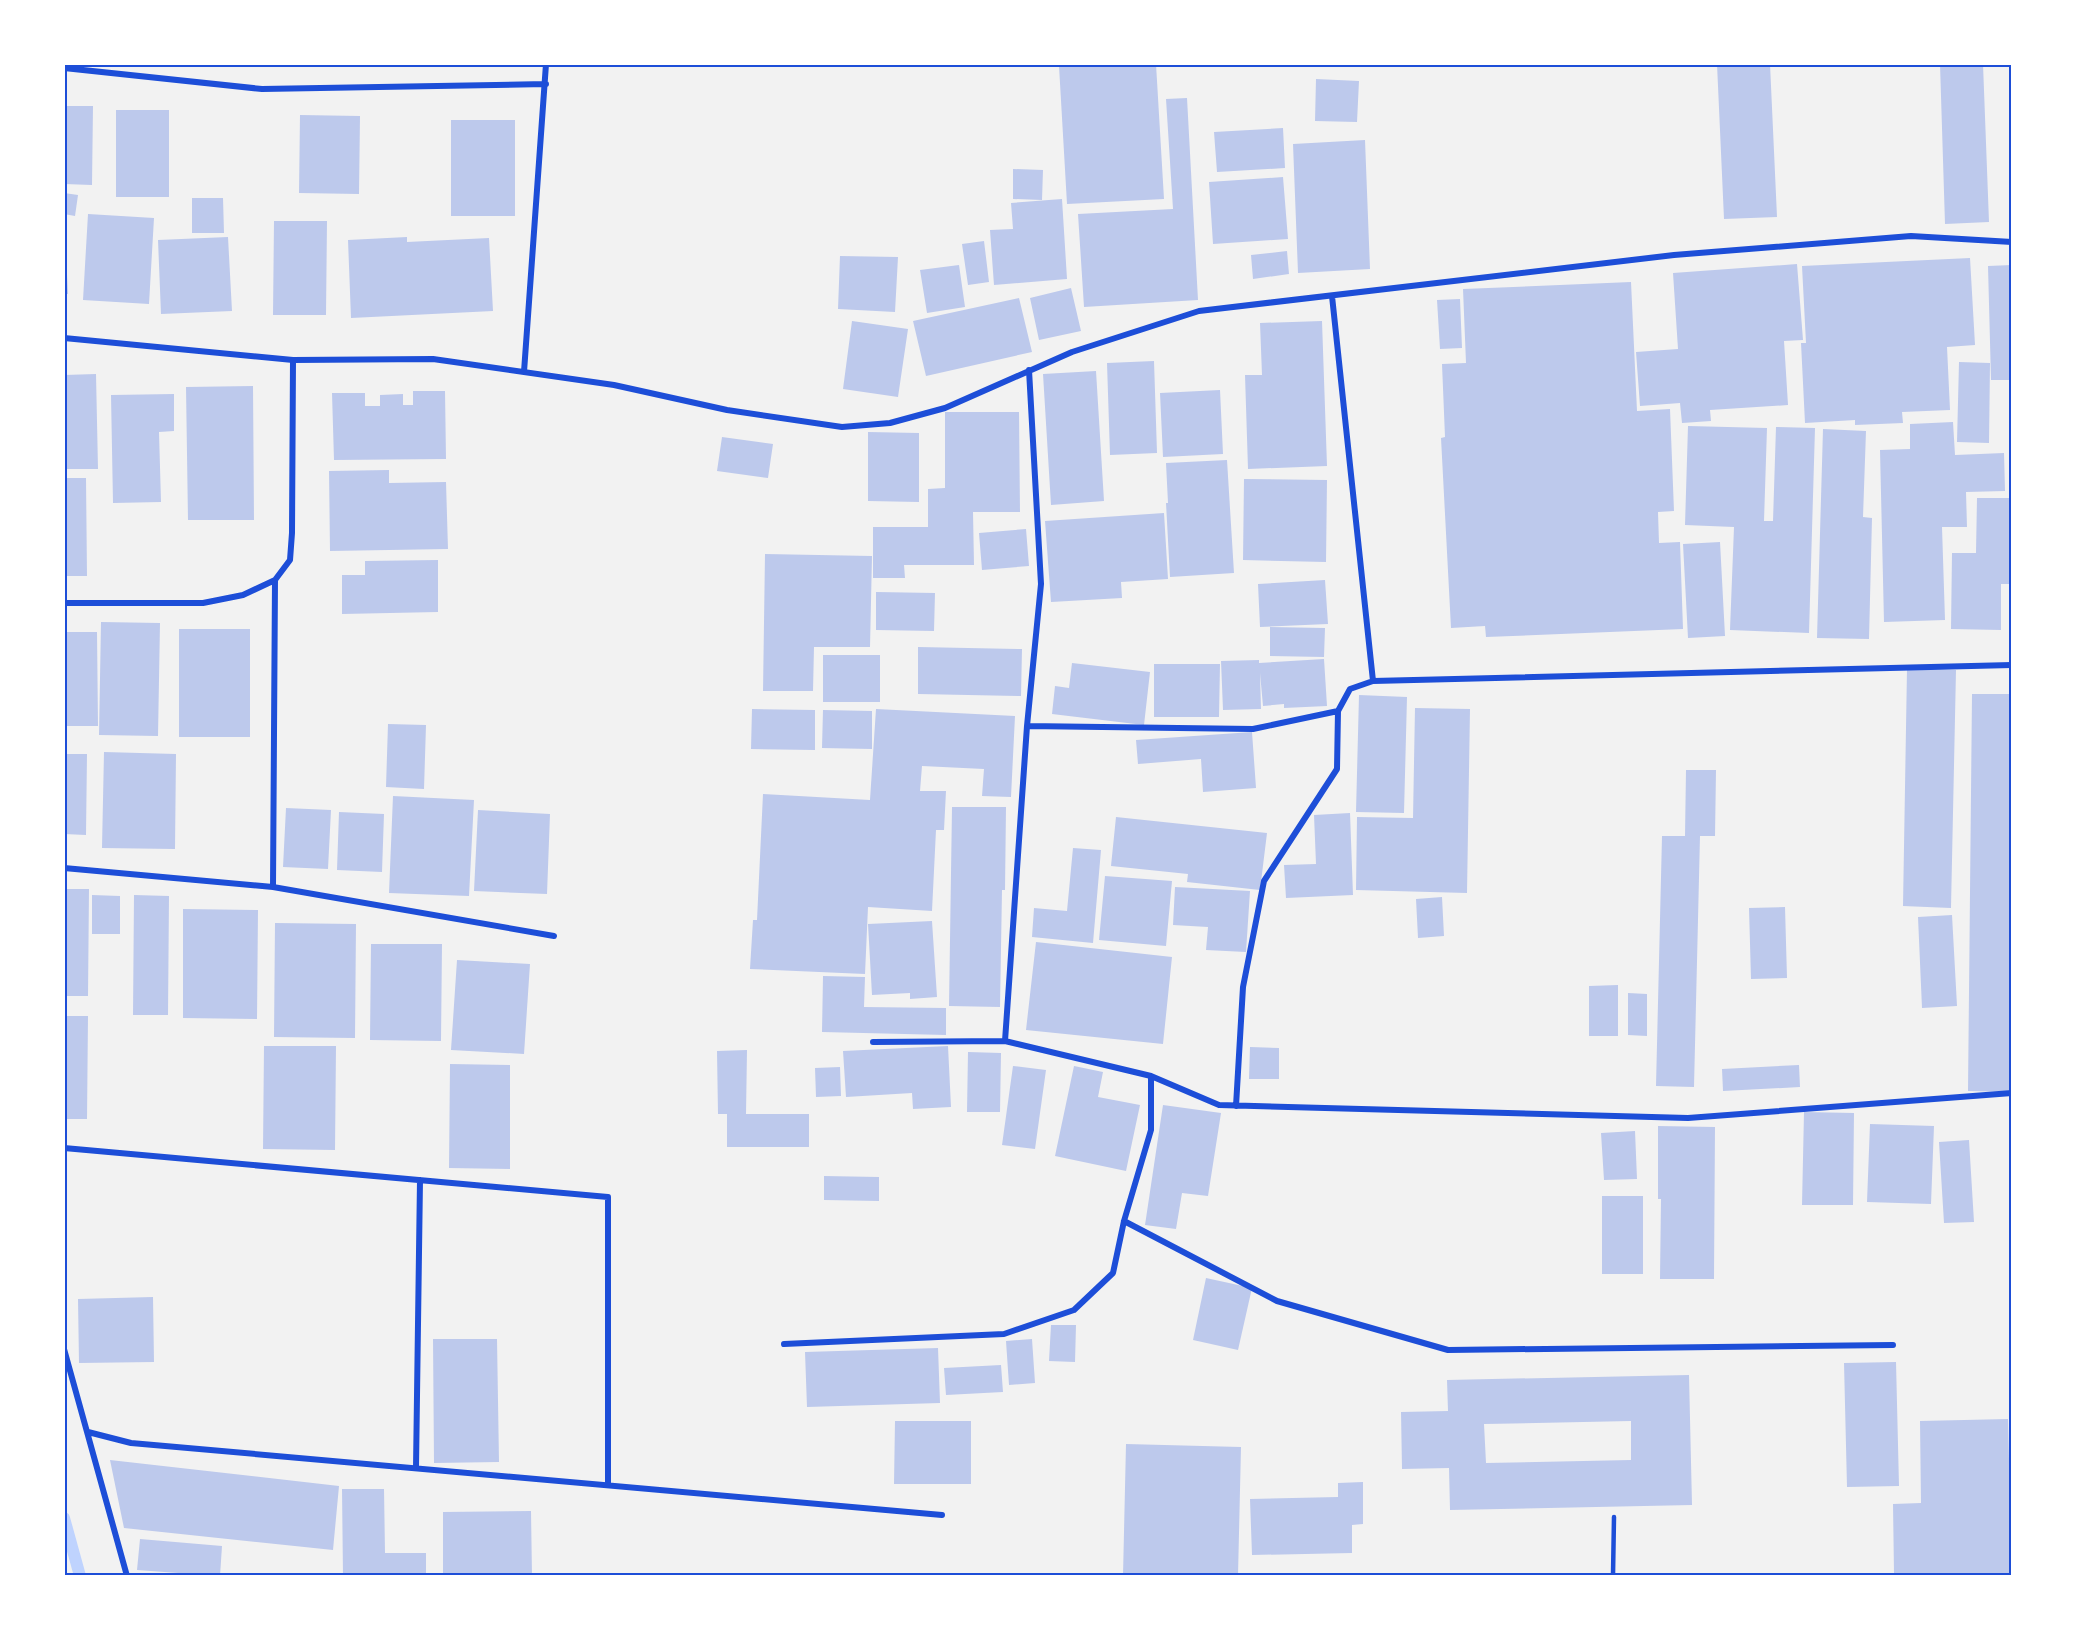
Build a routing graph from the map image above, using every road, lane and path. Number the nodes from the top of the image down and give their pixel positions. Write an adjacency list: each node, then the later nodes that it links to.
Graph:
1 (546, 64): 3 (street)
2 (64, 68): 3 (street)
3 (546, 84): 9 (street)
4 (2012, 242): 5 (street)
5 (1332, 296): 8 (street); 13 (street)
6 (64, 338): 7 (street)
7 (293, 360): 9 (street); 10 (street)
8 (1029, 370): 9 (street); 15 (street)
9 (524, 372)
10 (275, 580): 11 (street); 17 (street)
11 (64, 603)
12 (2012, 665): 13 (street)
13 (1373, 681): 14 (street)
14 (1338, 711): 15 (street); 23 (street)
15 (1027, 726): 19 (street)
16 (64, 868): 17 (street)
17 (273, 887): 18 (street)
18 (554, 936)
19 (1005, 1041): 20 (street); 21 (street)
20 (873, 1042)
21 (1150, 1076): 23 (street); 26 (street)
22 (2012, 1093): 23 (street)
23 (1236, 1106)
24 (64, 1148): 25 (street)
25 (420, 1180): 31 (street); 32 (street)
26 (1124, 1221): 27 (street); 28 (street)
27 (784, 1344)
28 (1893, 1345)
29 (64, 1349): 30 (street)
30 (88, 1432): 31 (street); 35 (street)
31 (416, 1468): 32 (street)
32 (608, 1485): 33 (street)
33 (942, 1515)
34 (1614, 1517): 36 (lane)
35 (127, 1575)
36 (1613, 1575)

